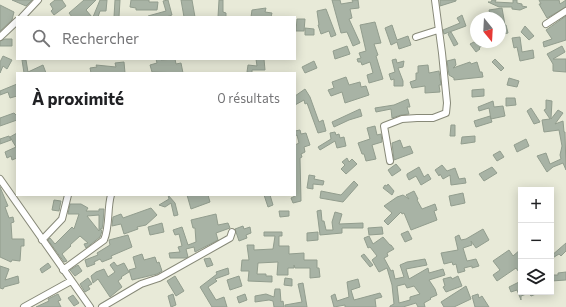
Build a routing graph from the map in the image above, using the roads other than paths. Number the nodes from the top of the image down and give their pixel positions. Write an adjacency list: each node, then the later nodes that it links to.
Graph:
1 (38, 0): 4 (street)
2 (435, 0): 7 (street)
3 (566, 11): 6 (street)
4 (23, 16)
5 (16, 22): 8 (street)
6 (546, 24)
7 (438, 30): 9 (street); 10 (street)
8 (0, 37)
9 (416, 37)
10 (390, 161)
11 (0, 179): 15 (street)
12 (68, 196): 15 (street)
13 (111, 196): 16 (street)
14 (232, 232): 20 (street)
15 (42, 240): 16 (street)
16 (63, 270): 17 (street)
17 (71, 281): 18 (street); 19 (street)
18 (24, 307)
19 (90, 307)
20 (102, 307)

